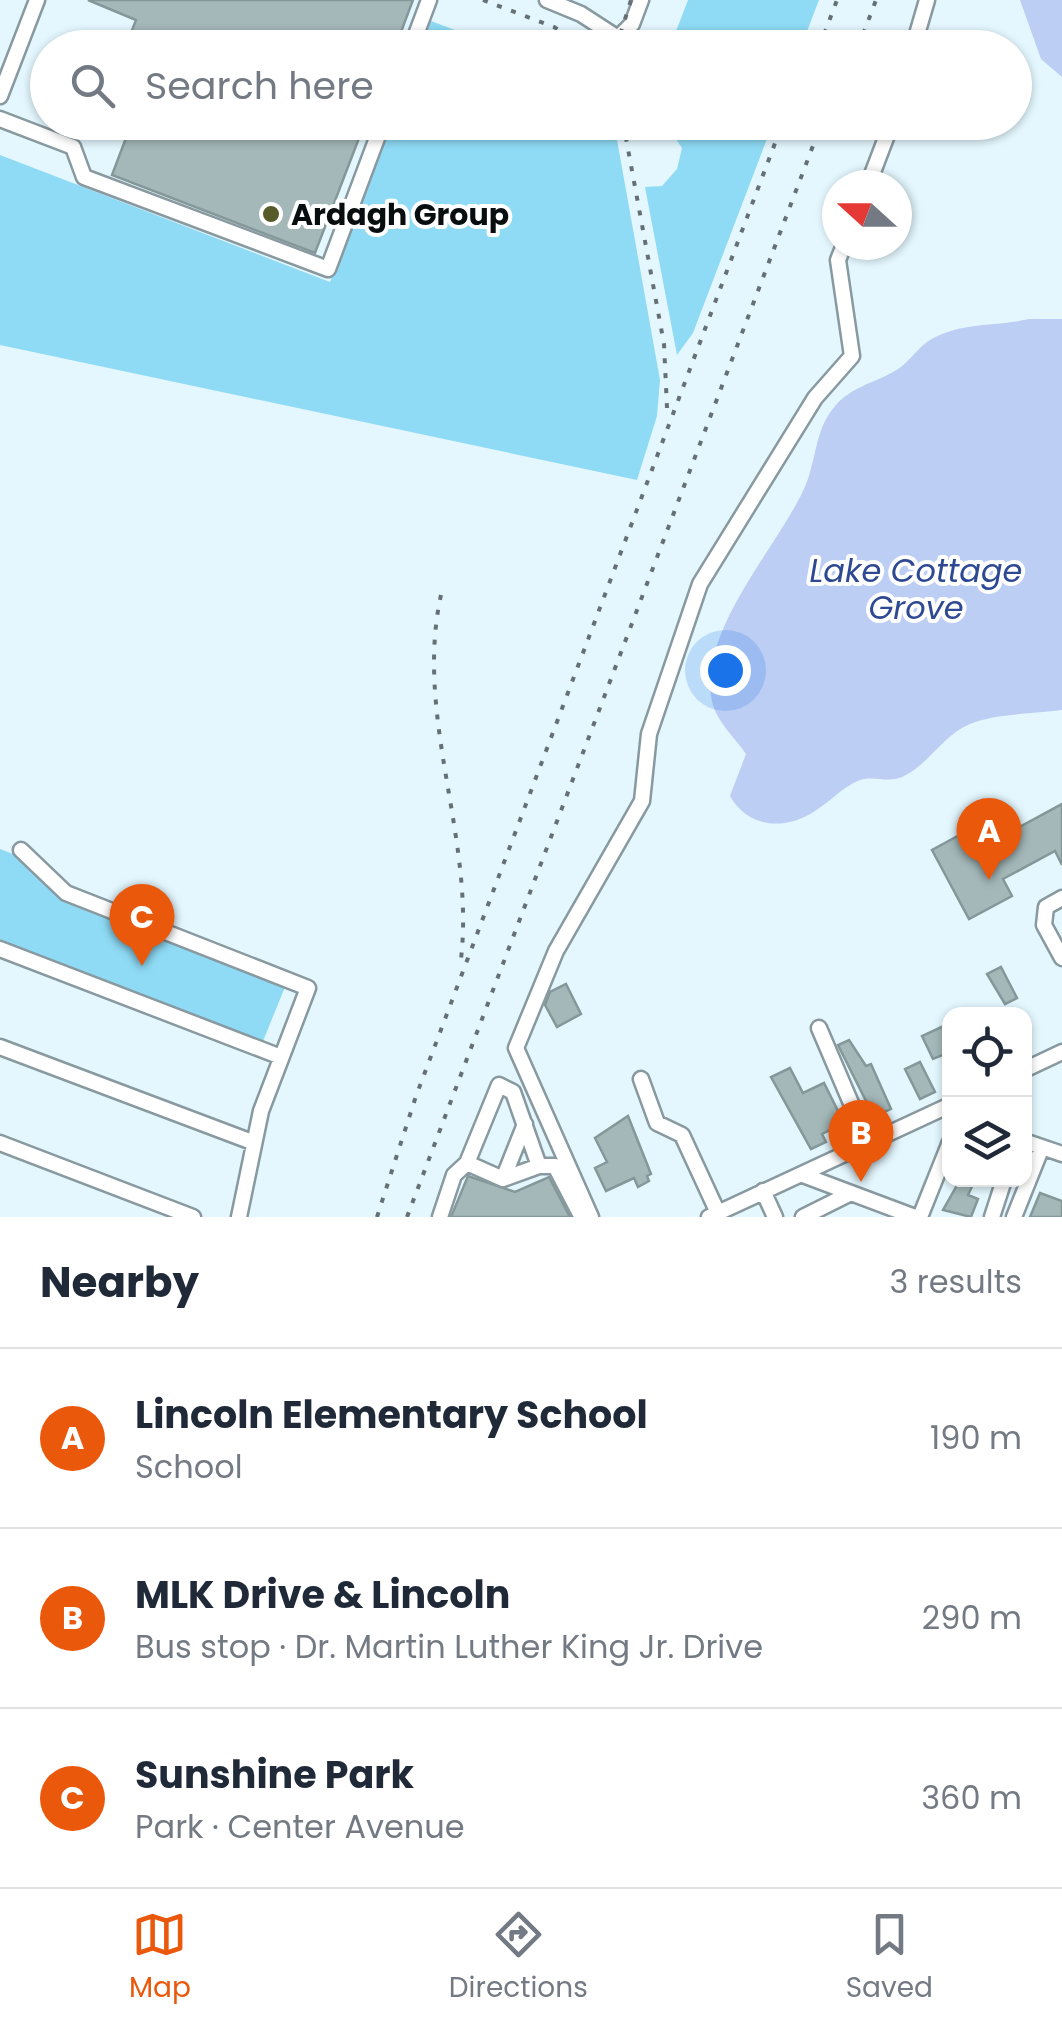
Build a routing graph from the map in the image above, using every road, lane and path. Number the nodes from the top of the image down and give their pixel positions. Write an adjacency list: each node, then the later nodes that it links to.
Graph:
1 (36, 0): 10 (street)
2 (429, 0): 6 (street)
3 (546, 0): 7 (street)
4 (641, 0): 8 (street)
5 (928, 0): 9 (street)
6 (418, 30)
7 (606, 30)
8 (626, 30)
9 (919, 30)
10 (0, 96)
11 (0, 119): 12 (street)
12 (30, 131)
13 (55, 140): 14 (street)
14 (376, 140)
15 (885, 140): 16 (street)
16 (874, 170)
17 (838, 260): 49 (street)
18 (21, 850): 25 (street)
19 (1062, 898): 21 (street)
20 (0, 949): 25 (street)
21 (1062, 958)
22 (819, 1028): 32 (street)
23 (0, 1047): 30 (street)
24 (1062, 1052): 26 (street)
25 (281, 1057): 30 (street)
26 (1032, 1066)
27 (640, 1079): 44 (street)
28 (942, 1110): 32 (street)
29 (524, 1124): 36 (street); 37 (street); 40 (street)
30 (252, 1142): 46 (street)
31 (0, 1143): 45 (street)
32 (868, 1143): 39 (street)
33 (1032, 1144): 34 (street)
34 (1042, 1147): 35 (street); 54 (street)
35 (1062, 1154)
36 (468, 1163): 40 (street); 47 (street)
37 (539, 1166): 40 (street); 48 (street)
38 (942, 1170): 52 (street)
39 (803, 1174): 42 (street); 43 (street)
40 (503, 1178)
41 (1002, 1187): 53 (street)
42 (763, 1191): 44 (street); 50 (street)
43 (851, 1193): 51 (street); 52 (street)
44 (713, 1215)
45 (193, 1217)
46 (239, 1217)
47 (440, 1217)
48 (581, 1217)
49 (592, 1217)
50 (775, 1217)
51 (803, 1217)
52 (917, 1217)
53 (992, 1217)
54 (1014, 1217)

